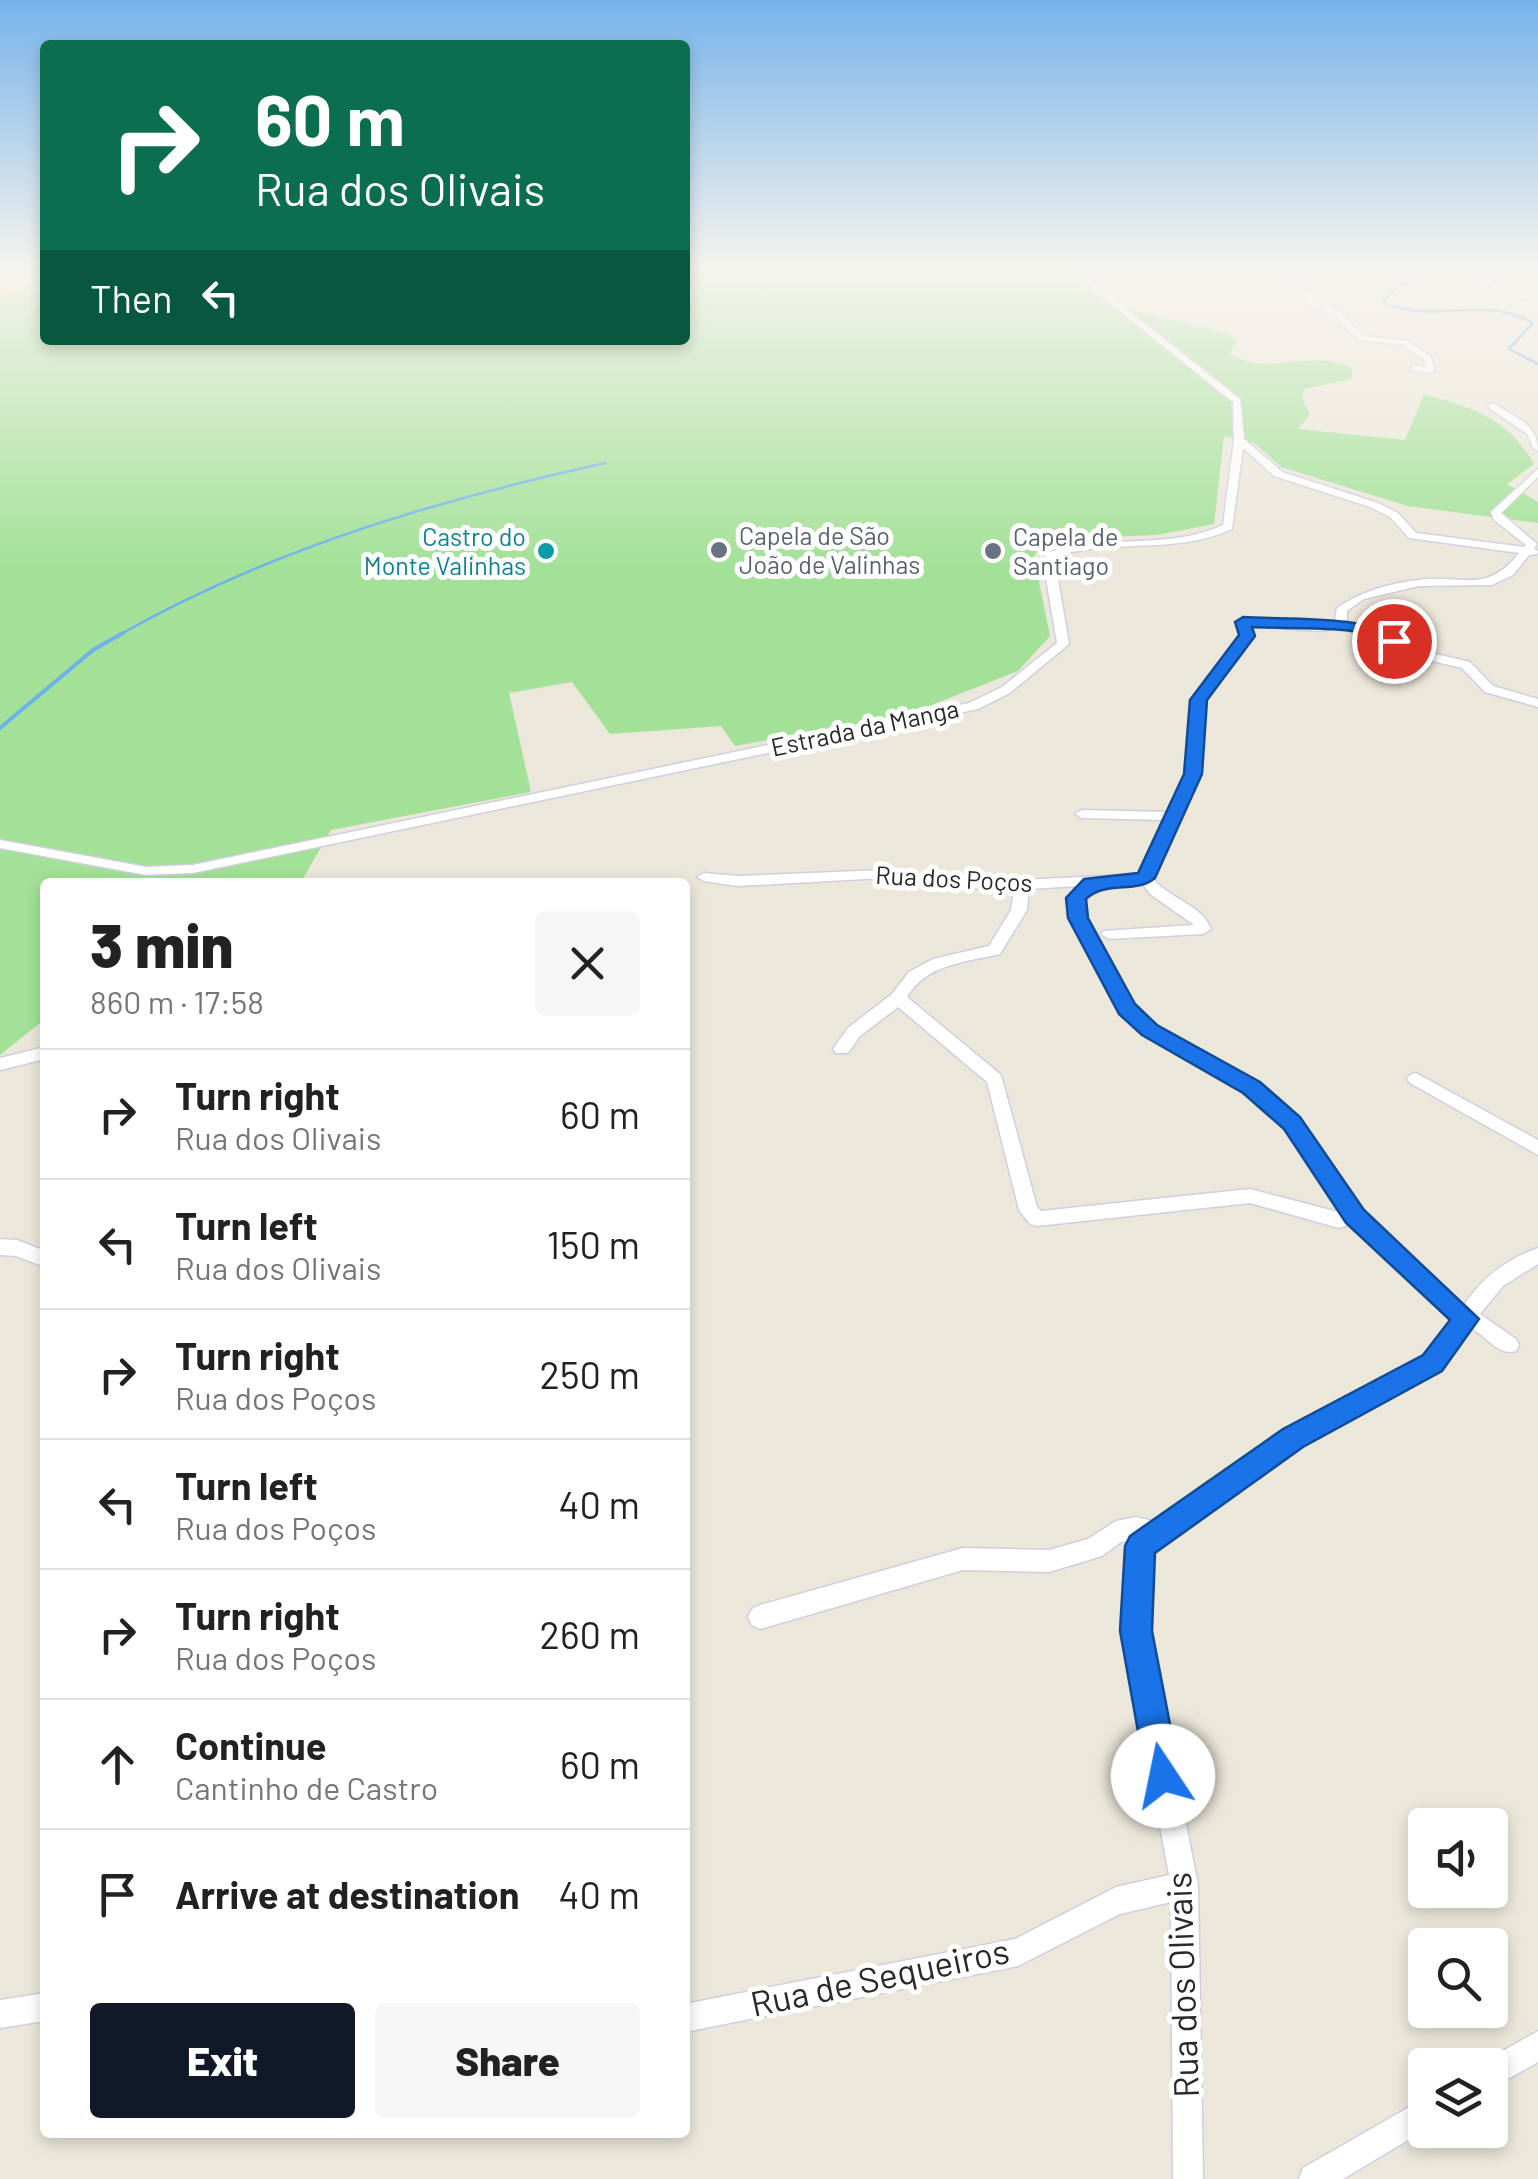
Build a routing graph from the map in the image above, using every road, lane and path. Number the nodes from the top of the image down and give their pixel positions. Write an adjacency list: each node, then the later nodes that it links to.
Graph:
1 (1196, 368): 5 (street, Estrada da Manga)
2 (1412, 368): 3 (street)
3 (1430, 368)
4 (1492, 406): 6 (street)
5 (1239, 440): 8 (street); 13 (street, Estrada da Manga)
6 (1538, 448)
7 (1538, 472): 8 (street)
8 (1532, 552): 9 (street)
9 (1341, 624): 10 (street); 12 (street)
10 (1538, 703)
11 (1082, 814): 12 (street)
12 (1174, 816): 15 (street)
13 (0, 844)
14 (704, 877): 17 (street, Rua dos Poços)
15 (1146, 878): 16 (street, Rua dos Poços); 18 (street)
16 (1091, 883): 17 (street, Rua dos Poços); 25 (street)
17 (1022, 885): 19 (street)
18 (1109, 934)
19 (898, 998): 20 (street); 25 (street)
20 (842, 1050)
21 (40, 1054): 22 (street)
22 (0, 1064)
23 (1416, 1080): 24 (street)
24 (1538, 1148)
25 (1355, 1216): 29 (street)
26 (0, 1246): 28 (street)
27 (1538, 1256): 29 (street, Rua dos Olivais)
28 (40, 1257)
29 (1466, 1319): 30 (street); 31 (street, Rua dos Olivais)
30 (1509, 1345)
31 (1160, 1533): 32 (street); 33 (street, Rua dos Olivais)
32 (760, 1616)
33 (1184, 1885): 36 (street, Rua de Sequeiros); 40 (street, Rua dos Olivais)
34 (40, 2008): 35 (street)
35 (0, 2014)
36 (690, 2017)
37 (1538, 2046): 38 (street)
38 (1508, 2064)
39 (1408, 2123): 41 (street)
40 (1188, 2179)
41 (1314, 2179)

